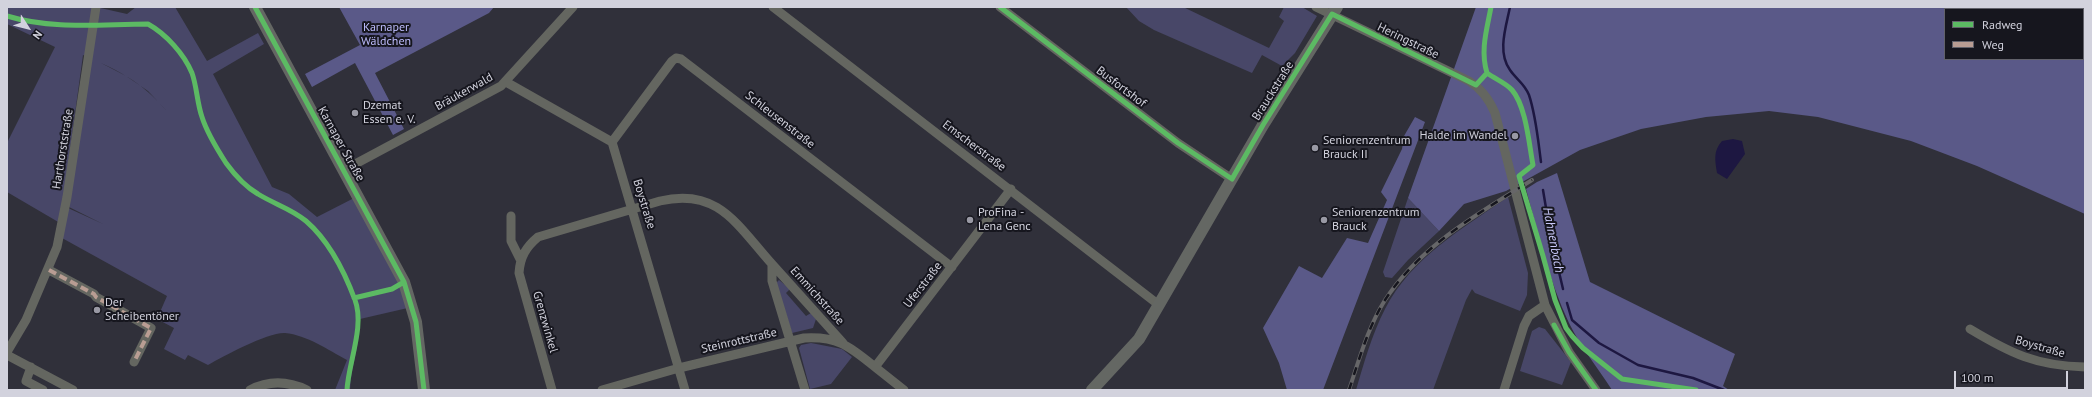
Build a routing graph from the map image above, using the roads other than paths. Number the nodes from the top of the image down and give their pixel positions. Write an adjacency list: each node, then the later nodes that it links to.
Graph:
1 (96, 7): 18 (street, Harthorststraße)
2 (255, 7): 10 (main road, Karnaper Straße)
3 (573, 7): 8 (street, Bräukerwald)
4 (1000, 7): 11 (street, Busfortshof)
5 (1316, 7): 7 (street, Heringstraße)
6 (777, 8): 12 (street, Emscherstraße)
7 (1334, 11): 11 (main road, Brauckstraße); 20 (street, Heringstraße)
8 (506, 82): 9 (street); 10 (street, Bräukerwald)
9 (612, 142): 13 (street, Boystraße); 17 (street, Schleusenstraße)
10 (344, 170): 34 (main road, Karnaper Straße)
11 (1232, 179): 19 (main road, Brauckstraße)
12 (1011, 189): 17 (street, Uferstraße); 19 (street, Emscherstraße)
13 (633, 209): 15 (street); 16 (street, Emmichstraße); 29 (street, Boystraße)
14 (511, 216): 15 (street, Grenzwinkel)
15 (520, 259): 35 (street, Grenzwinkel)
16 (772, 264): 22 (street, Emmichstraße); 23 (street, Emmichstraße)
17 (952, 267): 27 (street, Uferstraße)
18 (49, 270): 24 (street, Harthorststraße); 25 (street)
19 (1159, 305): 40 (main road, Brauckstraße)
20 (1545, 305): 41 (street); 42 (street, Heringstraße)
21 (1970, 328): 28 (street, Boystraße)
22 (790, 342): 23 (street, Steinrottstraße); 29 (street, Steinrottstraße); 38 (street, Emmichstraße)
23 (844, 344): 27 (street, Steinrottstraße)
24 (7, 354): 26 (street)
25 (134, 362)
26 (30, 367): 30 (street); 31 (street)
27 (875, 367): 39 (street)
28 (2085, 367)
29 (679, 368): 36 (street, Steinrottstraße); 37 (street, Boystraße)
30 (43, 390)
31 (73, 390)
32 (250, 390): 33 (street)
33 (307, 390)
34 (424, 390)
35 (552, 390)
36 (602, 390)
37 (685, 390)
38 (805, 390)
39 (904, 390)
40 (1092, 390)
41 (1504, 390)
42 (1596, 390)

